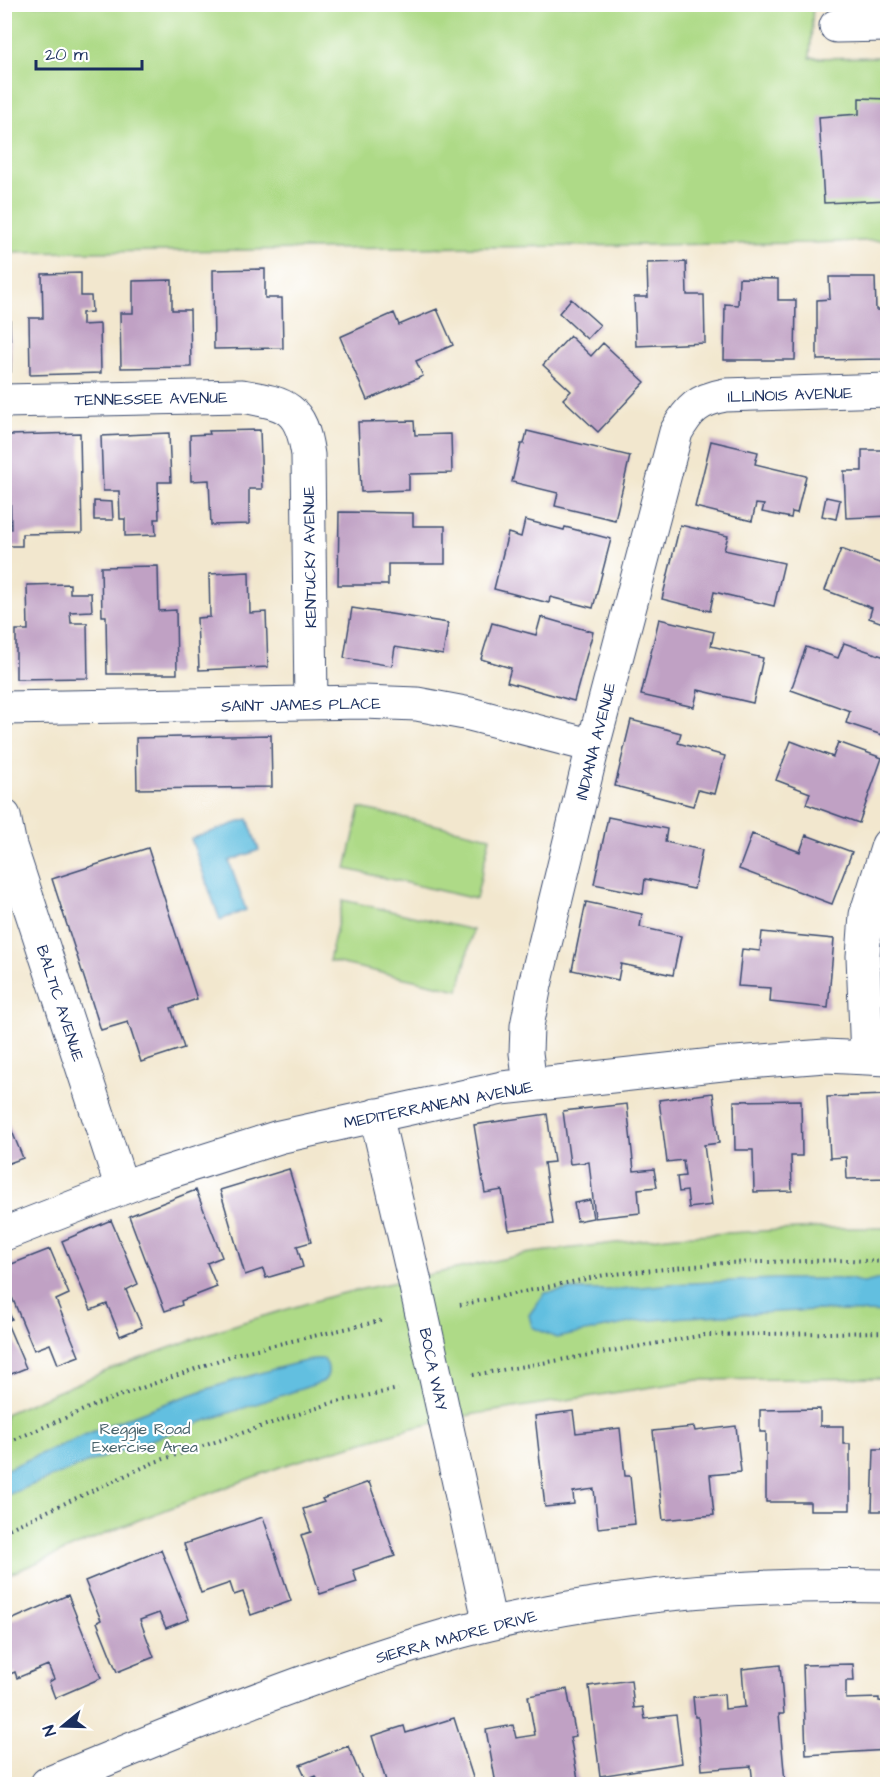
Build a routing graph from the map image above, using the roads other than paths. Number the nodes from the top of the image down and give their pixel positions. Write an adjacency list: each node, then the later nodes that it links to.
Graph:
1 (888, 25): 2 (street)
2 (836, 26)
3 (888, 390): 5 (street, ILLINOIS AVENUE)
4 (4, 401): 6 (street, TENNESSEE AVENUE)
5 (695, 406): 9 (street, INDIANA AVENUE)
6 (294, 414): 7 (street, KENTUCKY AVENUE)
7 (311, 703): 8 (street, SAINT JAMES PLACE); 9 (street, SAINT JAMES PLACE)
8 (4, 708)
9 (593, 746): 13 (street, INDIANA AVENUE)
10 (4, 816): 15 (street, BALTIC AVENUE)
11 (888, 845): 12 (street)
12 (877, 1058): 13 (street, MEDITERRANEAN AVENUE)
13 (530, 1085): 14 (street, MEDITERRANEAN AVENUE)
14 (376, 1115): 15 (street, MEDITERRANEAN AVENUE); 18 (street, BOCA WAY)
15 (123, 1188): 16 (street, MEDITERRANEAN AVENUE)
16 (4, 1234)
17 (888, 1586): 18 (street, SIERRA MADRE DRIVE)
18 (490, 1624): 19 (street, SIERRA MADRE DRIVE)
19 (47, 1785)

